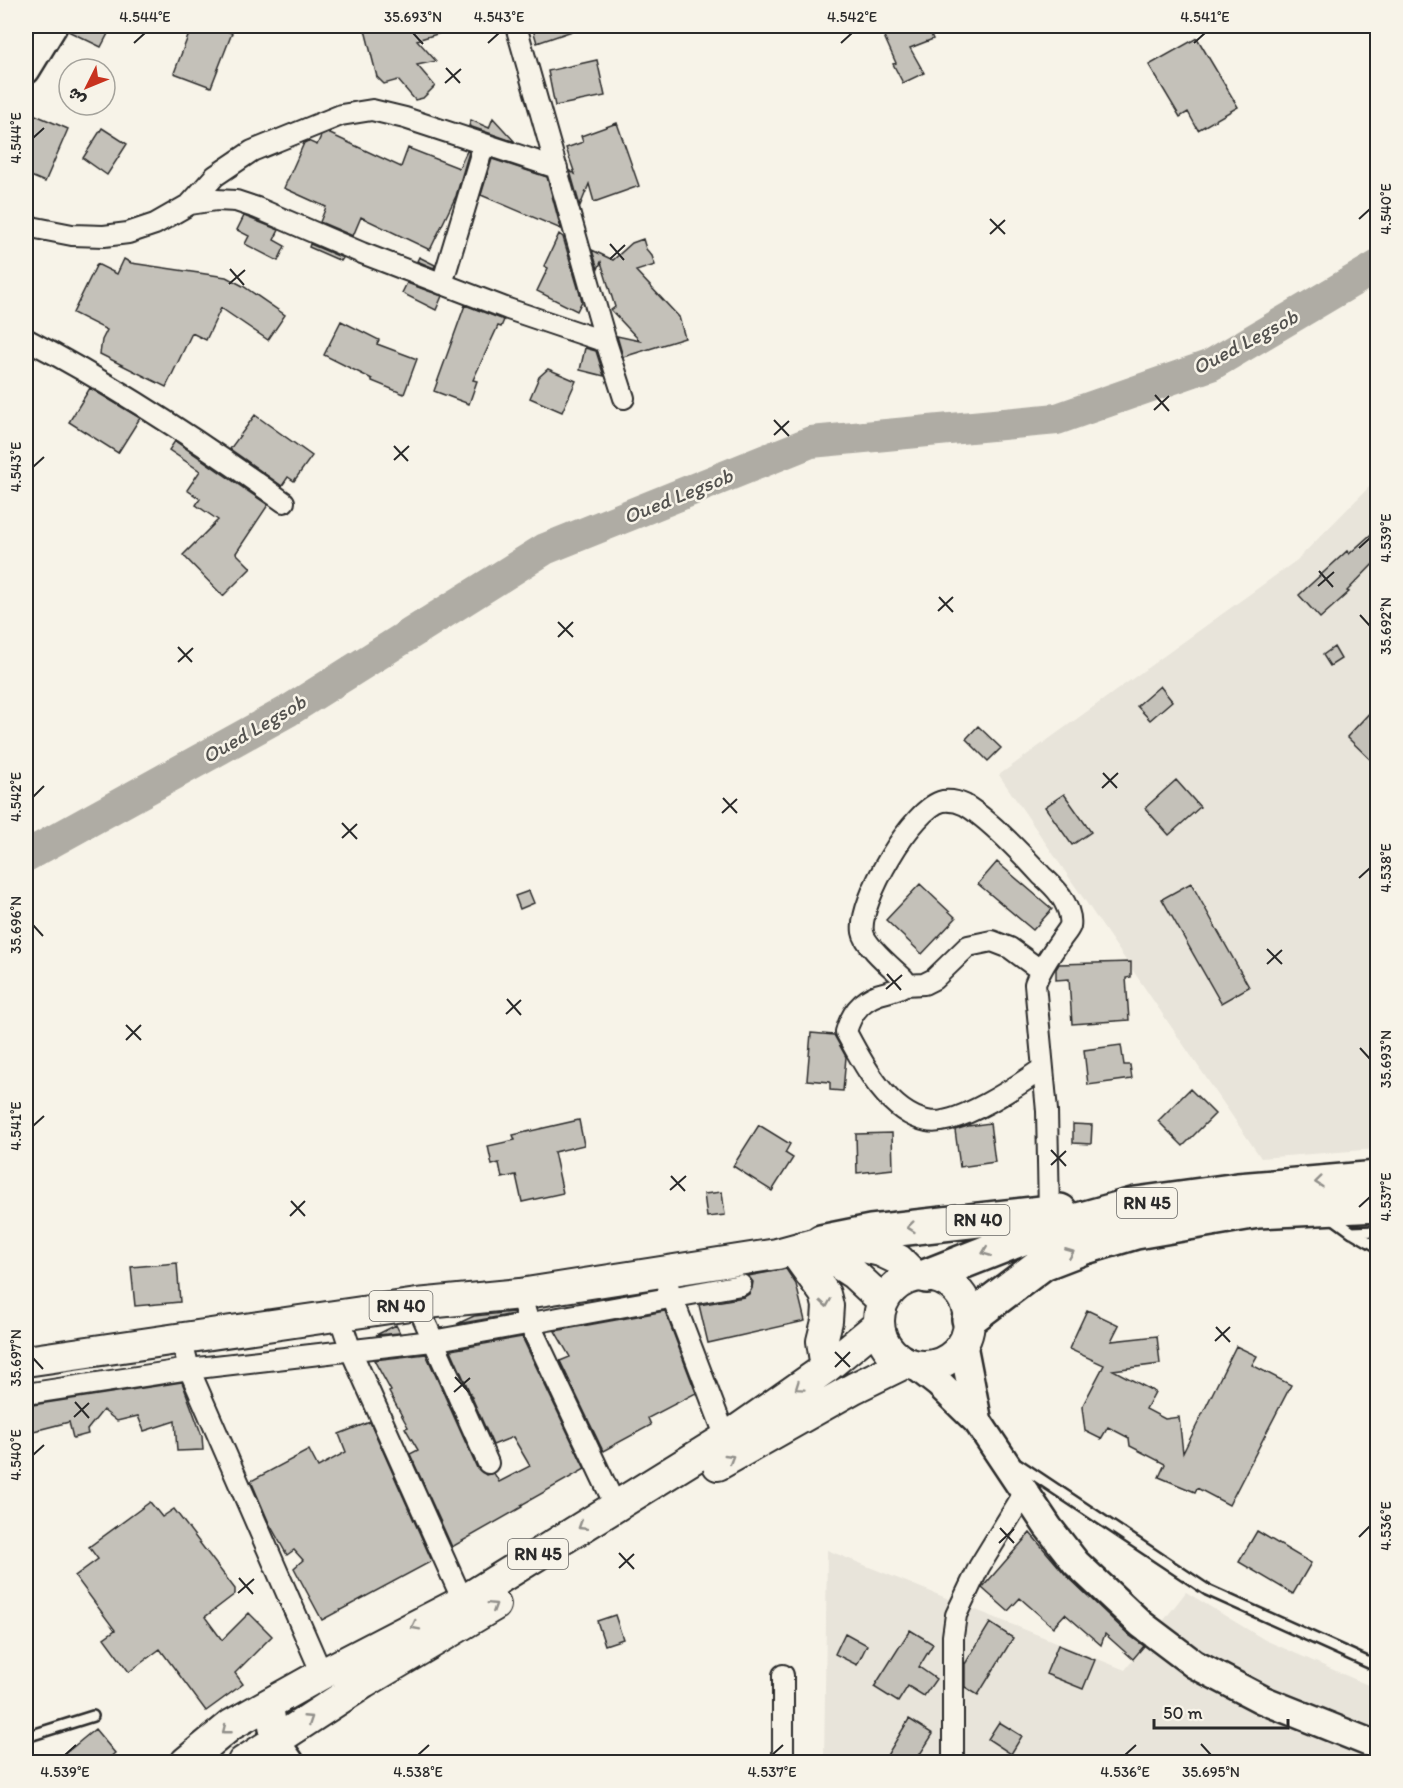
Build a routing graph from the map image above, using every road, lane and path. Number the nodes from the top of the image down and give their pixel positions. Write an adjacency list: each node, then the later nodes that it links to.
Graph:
1 (53, 26): 3 (street)
2 (516, 26): 5 (street)
3 (26, 70)
4 (484, 144): 5 (street); 6 (street); 8 (street)
5 (557, 168): 10 (street)
6 (190, 204): 7 (street); 8 (street)
7 (26, 226)
8 (442, 284): 10 (street)
9 (26, 339): 12 (street)
10 (606, 342): 11 (street)
11 (624, 398)
12 (284, 502)
13 (1040, 970): 14 (street); 14 (street); 15 (street)
14 (905, 985): 15 (street)
15 (1043, 1068): 20 (street)
16 (1377, 1178): 17 (highway, RN 45, one-way to 17)
17 (1136, 1204): 20 (highway, RN 40); 25 (highway, RN 45, one-way to 25)
18 (1377, 1205): 19 (highway, RN 45)
19 (1321, 1209): 22 (lane); 33 (highway, RN 45, one-way to 19)
20 (1049, 1212): 24 (highway, RN 40, one-way to 24)
21 (1377, 1231): 22 (lane)
22 (1352, 1232): 23 (lane)
23 (1377, 1247)
24 (798, 1250): 25 (main road); 26 (main road, RN 40); 30 (main road, RN 40); 39 (main road, one-way to 39)
25 (921, 1276): 30 (main road); 33 (main road)
26 (667, 1285): 27 (street); 28 (main road, RN 40); 32 (street); 43 (street)
27 (741, 1285)
28 (520, 1294): 29 (main road, RN 40); 32 (street)
29 (417, 1304): 31 (main road, RN 40); 35 (street)
30 (881, 1313): 38 (main road); 39 (main road, RN 45)
31 (339, 1315): 34 (main road, RN 40); 36 (street)
32 (529, 1323): 35 (street); 47 (street)
33 (966, 1332): 38 (main road); 42 (street)
34 (181, 1337): 37 (main road, RN 40); 40 (street)
35 (432, 1341): 36 (street); 45 (street)
36 (351, 1351): 40 (street); 48 (street)
37 (27, 1361): 41 (street)
38 (910, 1364): 42 (street); 56 (main road, RN 45, one-way to 38)
39 (826, 1368): 43 (main road, RN 45, one-way to 43)
40 (189, 1369): 41 (street); 50 (street)
41 (28, 1394)
42 (978, 1422): 44 (street)
43 (726, 1438): 47 (main road, RN 45)
44 (998, 1452): 46 (street); 49 (lane)
45 (488, 1463)
46 (1026, 1492): 55 (street); 60 (street)
47 (615, 1505): 48 (main road, RN 45, one-way to 48)
48 (464, 1600): 50 (main road, RN 45, one-way to 50)
49 (1377, 1667)
50 (322, 1674): 52 (main road, RN 45)
51 (783, 1675): 59 (street)
52 (269, 1703): 56 (street); 57 (main road, RN 45, one-way to 57)
53 (93, 1716): 54 (lane)
54 (26, 1737)
55 (1377, 1746)
56 (282, 1752): 58 (main road, RN 45)
57 (186, 1762)
58 (243, 1762)
59 (783, 1762)
60 (953, 1762)

